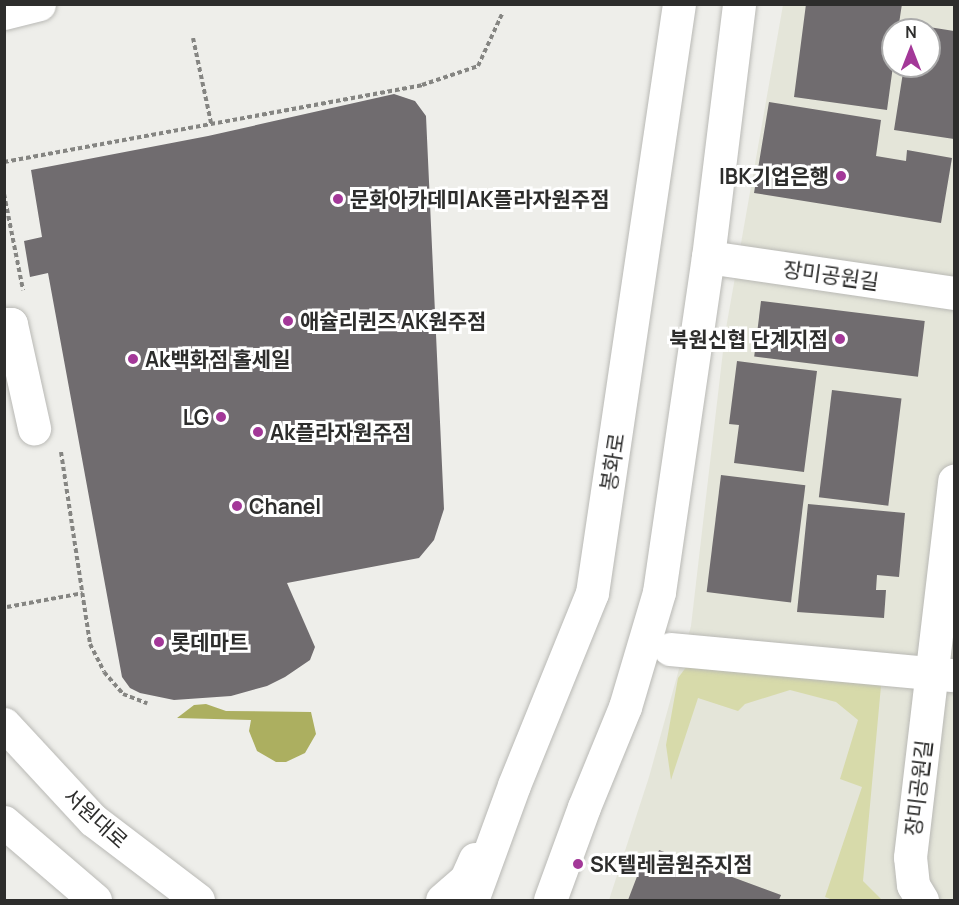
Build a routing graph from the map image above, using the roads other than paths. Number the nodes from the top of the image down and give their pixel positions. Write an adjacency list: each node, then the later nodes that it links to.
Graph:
1 (39, 4): 4 (street)
2 (679, 4): 13 (street, 봉화로)
3 (739, 4): 5 (street)
4 (4, 13)
5 (708, 257): 6 (street, 장미공원길); 19 (street)
6 (954, 293)
7 (8, 324): 8 (street)
8 (33, 428)
9 (954, 488): 11 (street, 장미공원길)
10 (670, 649): 11 (street)
11 (943, 674): 20 (street, 장미공원길)
12 (4, 724): 16 (street, 서원대로)
13 (514, 785): 17 (street); 18 (street, 봉화로)
14 (4, 822): 15 (street)
15 (96, 900)
16 (198, 900)
17 (442, 900)
18 (472, 900)
19 (550, 900)
20 (922, 900)

